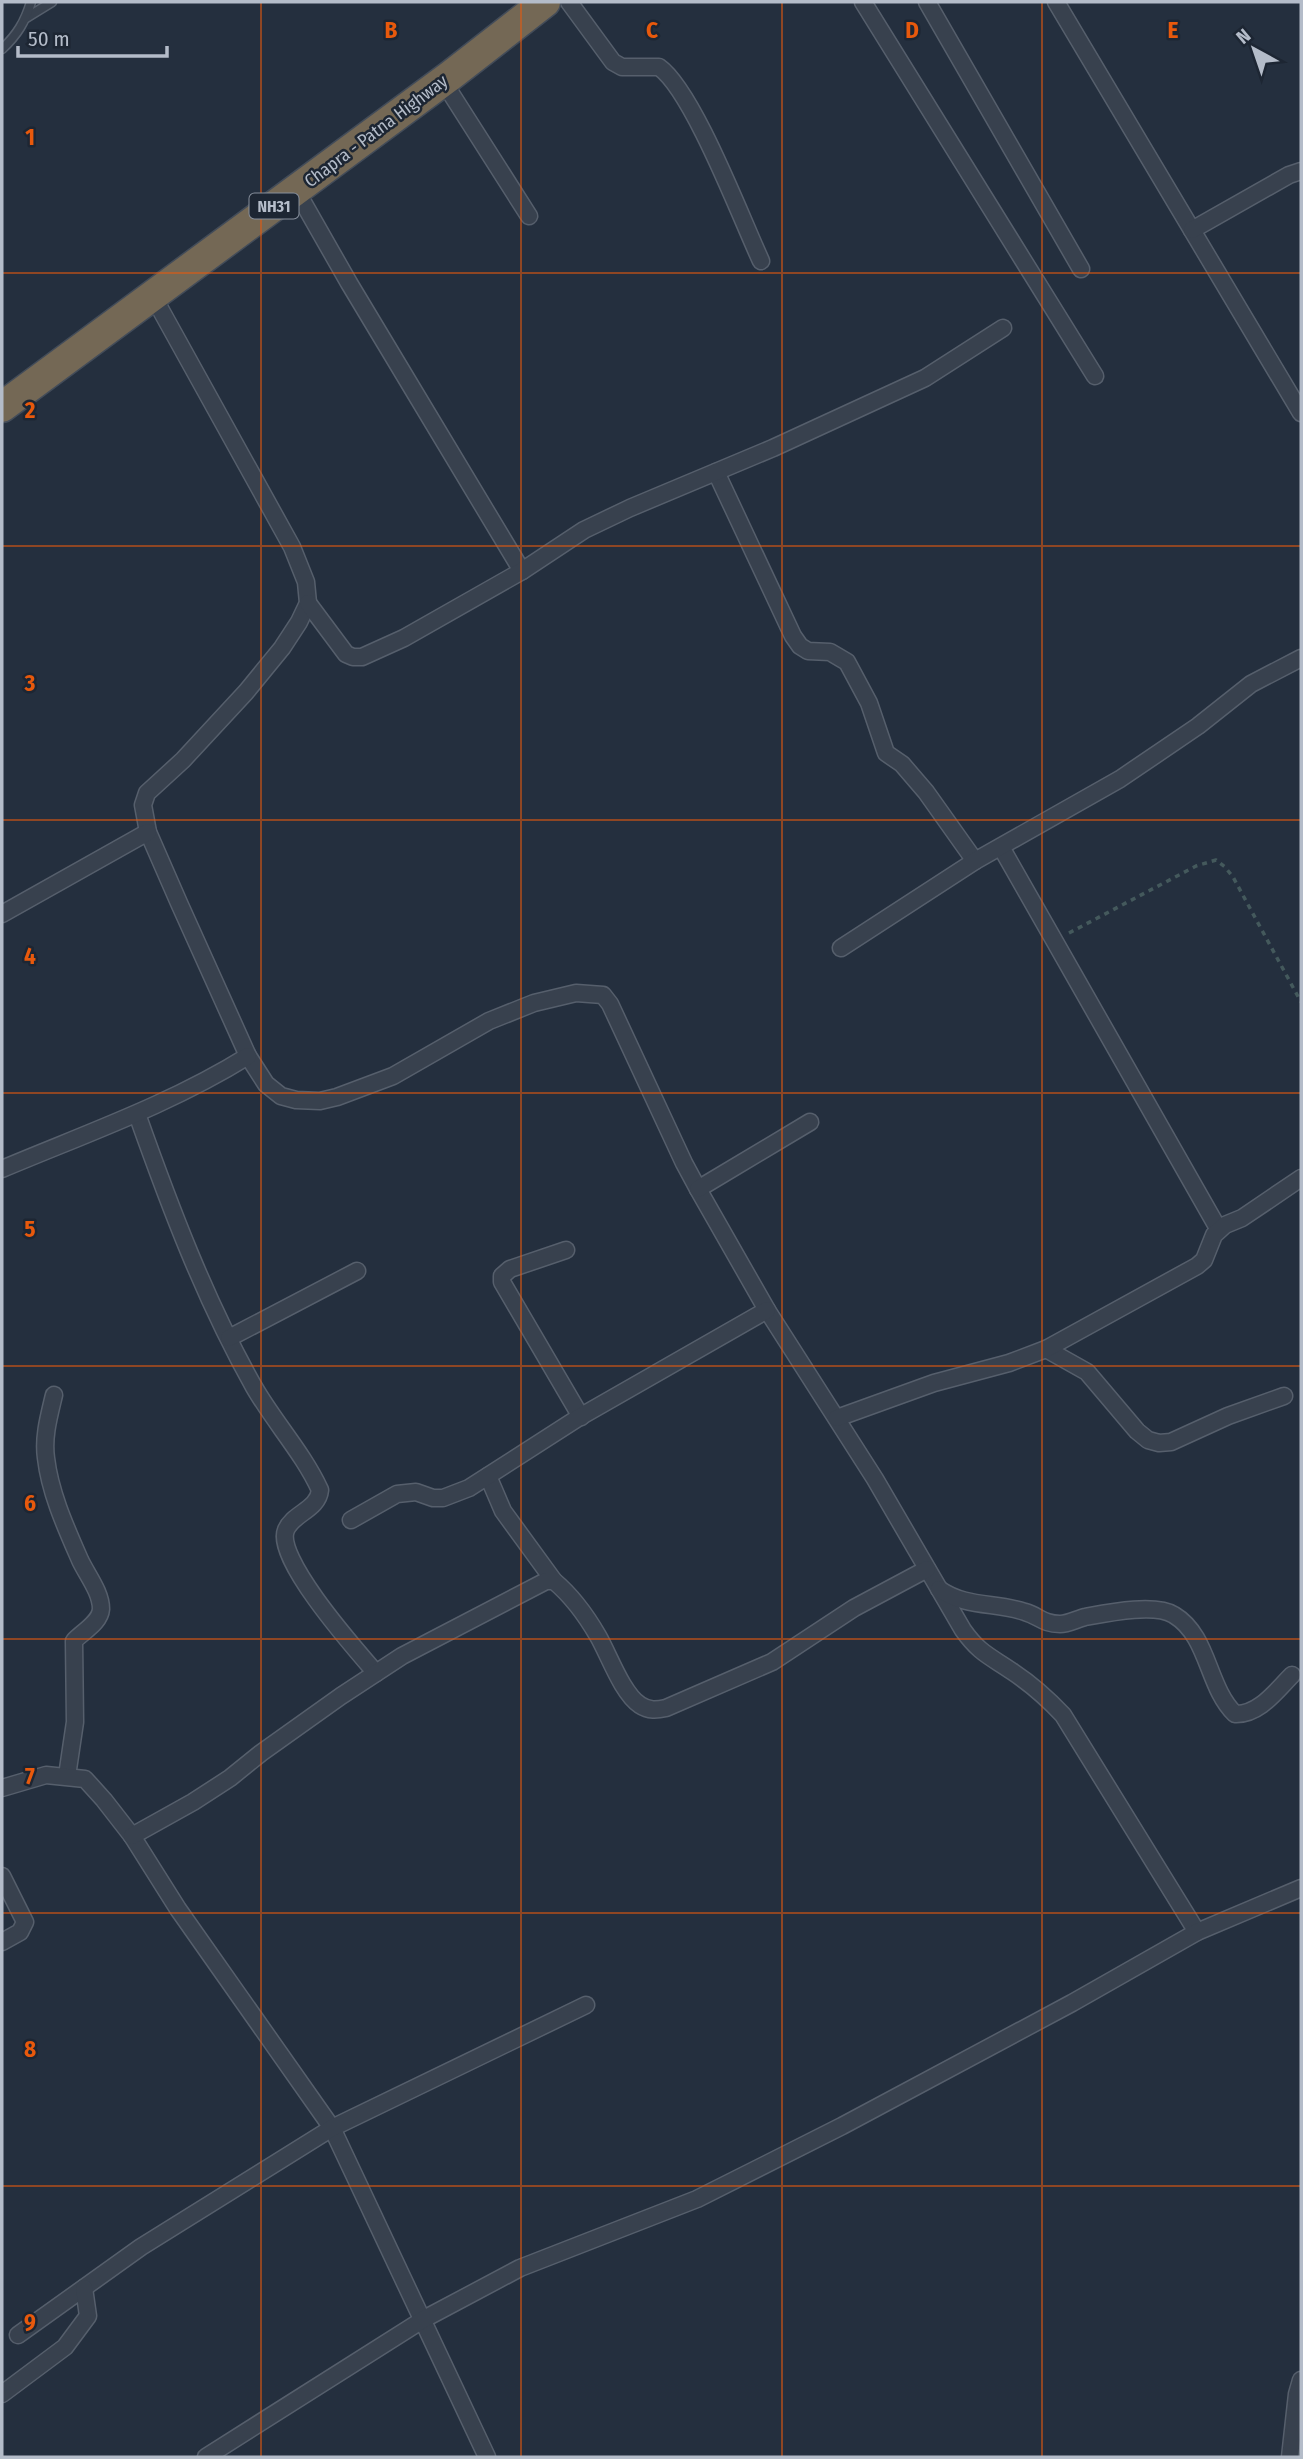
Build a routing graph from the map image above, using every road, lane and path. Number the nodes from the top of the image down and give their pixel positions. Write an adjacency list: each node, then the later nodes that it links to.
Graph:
1 (31, 2): 8 (lane)
2 (52, 2): 8 (lane)
3 (545, 2): 10 (highway, Chapra - Patna Highway / NH31)
4 (569, 2): 15 (street)
5 (863, 2): 19 (street)
6 (927, 2): 16 (street)
7 (1056, 2): 14 (street)
8 (26, 18): 9 (lane)
9 (2, 49)
10 (443, 81): 12 (highway, Chapra - Patna Highway / NH31); 13 (street)
11 (1301, 171): 14 (street)
12 (296, 190): 17 (highway, Chapra - Patna Highway / NH31); 23 (street)
13 (529, 216)
14 (1192, 230): 21 (street)
15 (761, 261)
16 (1081, 269)
17 (153, 296): 20 (highway, Chapra - Patna Highway / NH31); 24 (street)
18 (1003, 328): 22 (street)
19 (1095, 376)
20 (2, 407)
21 (1301, 413)
22 (716, 472): 23 (street); 28 (street)
23 (522, 571): 24 (street)
24 (308, 603): 26 (street)
25 (1301, 658): 27 (street)
26 (148, 832): 29 (street); 33 (street)
27 (1001, 847): 28 (street); 30 (street)
28 (975, 862): 31 (street)
29 (2, 914)
30 (1054, 940): 32 (path); 39 (street)
31 (841, 948)
32 (1301, 1002)
33 (248, 1056): 34 (street); 38 (street)
34 (137, 1114): 36 (street); 43 (street)
35 (810, 1122): 38 (street)
36 (2, 1169)
37 (1301, 1178): 39 (street)
38 (698, 1189): 42 (street)
39 (1219, 1230): 44 (street)
40 (566, 1250): 47 (street)
41 (357, 1271): 43 (street)
42 (767, 1310): 47 (street); 48 (street)
43 (229, 1338): 54 (street)
44 (1046, 1349): 46 (street); 48 (street)
45 (54, 1395): 56 (street)
46 (1284, 1396)
47 (581, 1417): 49 (street)
48 (837, 1418): 51 (street)
49 (488, 1476): 50 (street); 52 (street)
50 (351, 1520)
51 (926, 1570): 52 (street); 53 (street)
52 (554, 1581): 54 (street)
53 (937, 1588): 55 (street); 61 (street)
54 (376, 1673): 58 (street)
55 (1292, 1675)
56 (67, 1776): 57 (street); 58 (street)
57 (2, 1788)
58 (132, 1836): 64 (street)
59 (2, 1876): 62 (street)
60 (1301, 1888): 61 (street)
61 (1197, 1932): 66 (street)
62 (2, 1942)
63 (586, 2005): 64 (street)
64 (332, 2128): 65 (street); 66 (street)
65 (84, 2288): 67 (street); 69 (street)
66 (424, 2319): 70 (street); 71 (street)
67 (18, 2335)
68 (1301, 2380): 72 (street)
69 (2, 2394)
70 (206, 2457)
71 (486, 2457)
72 (1290, 2457)

